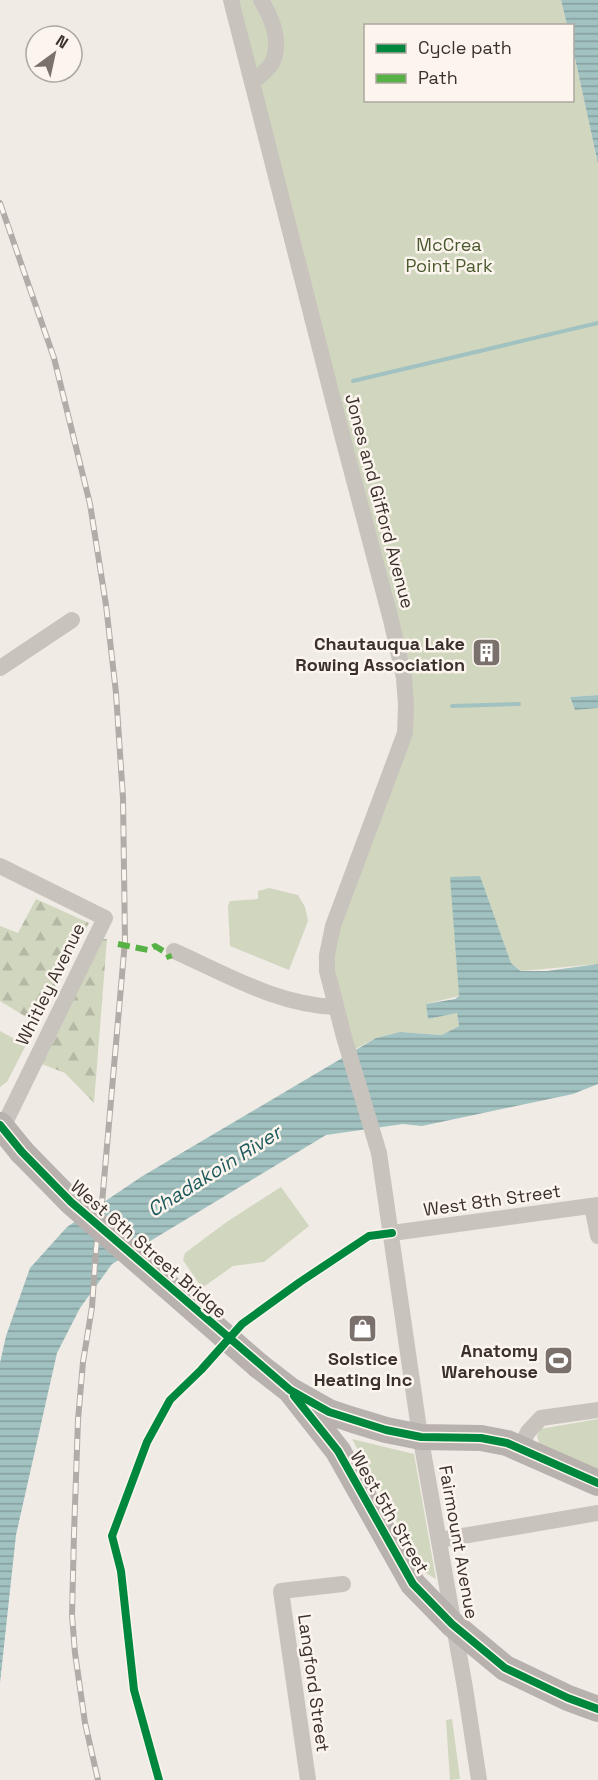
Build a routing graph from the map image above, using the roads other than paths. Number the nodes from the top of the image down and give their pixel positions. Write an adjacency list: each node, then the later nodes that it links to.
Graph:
1 (231, 0): 3 (street, Jones and Gifford Avenue)
2 (261, 0): 3 (street)
3 (252, 83): 8 (street, Jones and Gifford Avenue)
4 (72, 620): 5 (street)
5 (0, 668)
6 (0, 866): 9 (street, Whitley Avenue)
7 (174, 951): 8 (street)
8 (336, 1007): 11 (street, Fairmount Avenue)
9 (1, 1129): 13 (main road, West 6th Street Bridge, bridge)
10 (595, 1205): 11 (street, West 8th Street); 12 (street)
11 (392, 1233): 15 (street, Fairmount Avenue)
12 (598, 1236)
13 (290, 1390): 15 (main road); 16 (main road, West 5th Street)
14 (598, 1410): 17 (street)
15 (421, 1437): 17 (main road); 20 (street, Fairmount Avenue)
16 (332, 1443): 21 (street); 23 (main road, West 5th Street)
17 (520, 1448): 18 (main road)
18 (598, 1483)
19 (598, 1513): 20 (street)
20 (439, 1540): 21 (street, Fairmount Avenue)
21 (444, 1569): 23 (street, Fairmount Avenue)
22 (343, 1584): 25 (street, Langford Street)
23 (454, 1626): 24 (main road, West 5th Street); 26 (street, Fairmount Avenue)
24 (598, 1709)
25 (308, 1780)
26 (479, 1780)

